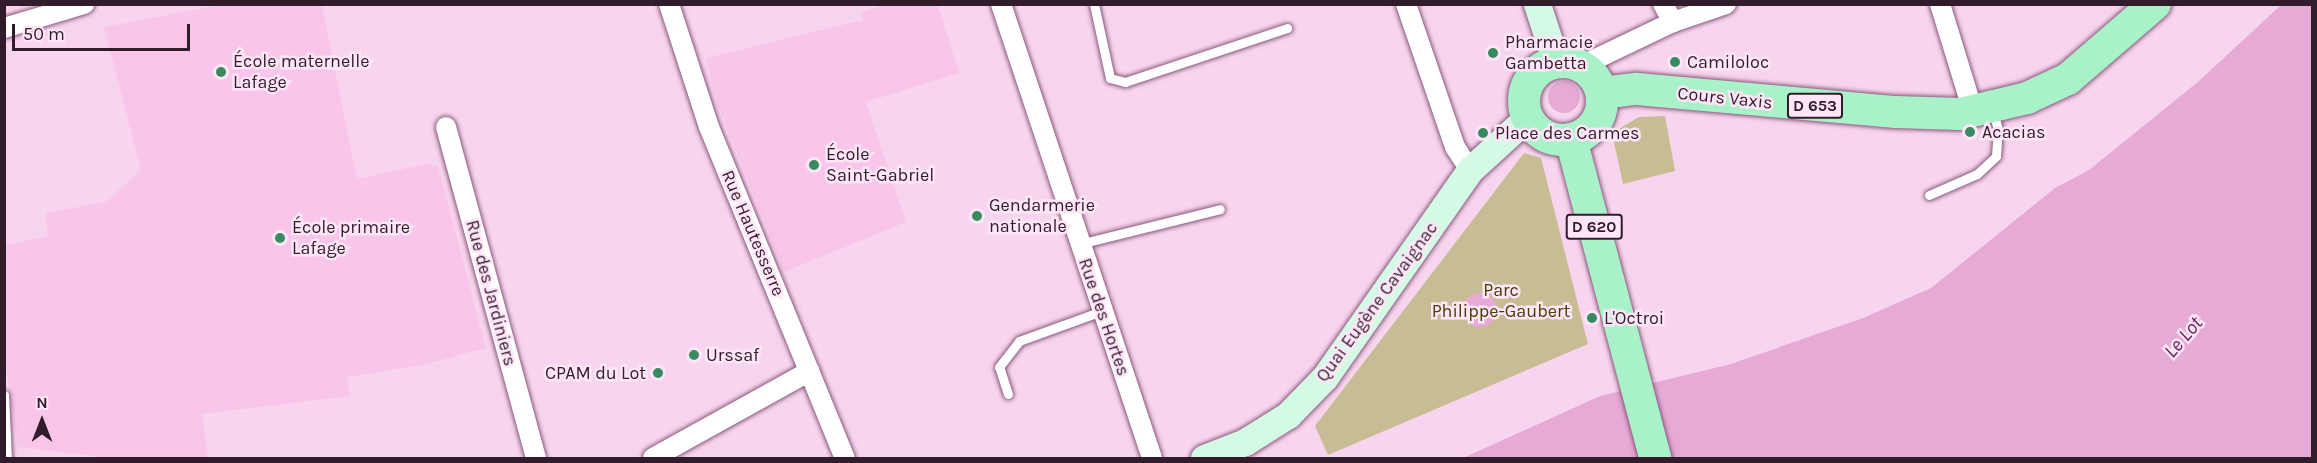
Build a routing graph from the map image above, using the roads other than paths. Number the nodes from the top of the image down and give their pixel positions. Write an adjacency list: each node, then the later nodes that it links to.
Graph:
1 (84, 4): 11 (street)
2 (669, 4): 24 (street, Rue Hautesserre)
3 (1001, 4): 22 (street, Rue des Hortes)
4 (1094, 4): 12 (lane)
5 (1406, 4): 19 (street)
6 (1538, 4): 13 (street)
7 (1726, 4): 10 (street)
8 (1940, 4): 15 (street)
9 (2155, 4): 15 (main road, Cours Vaxis / D 653)
10 (1668, 13): 13 (street)
11 (4, 28)
12 (1287, 28)
13 (1568, 64): 14 (main road); 16 (main road)
14 (1602, 93): 15 (main road, Cours Vaxis / D 653); 18 (main road)
15 (1982, 109): 20 (lane)
16 (1527, 118): 18 (main road); 19 (street, Quai Eugène Cavaignac)
17 (447, 127): 28 (street, Rue des Jardiniers)
18 (1571, 139): 33 (main road, D 620)
19 (1470, 170): 32 (street, Quai Eugène Cavaignac)
20 (1929, 195)
21 (1220, 209): 22 (lane)
22 (1079, 244): 23 (street, Rue des Hortes)
23 (1102, 311): 25 (lane); 31 (street, Rue des Hortes)
24 (810, 371): 29 (street); 30 (street, Rue Hautesserre)
25 (1008, 394)
26 (4, 395): 27 (lane)
27 (8, 459)
28 (536, 459)
29 (653, 459)
30 (845, 459)
31 (1152, 459)
32 (1204, 459)
33 (1655, 459)

